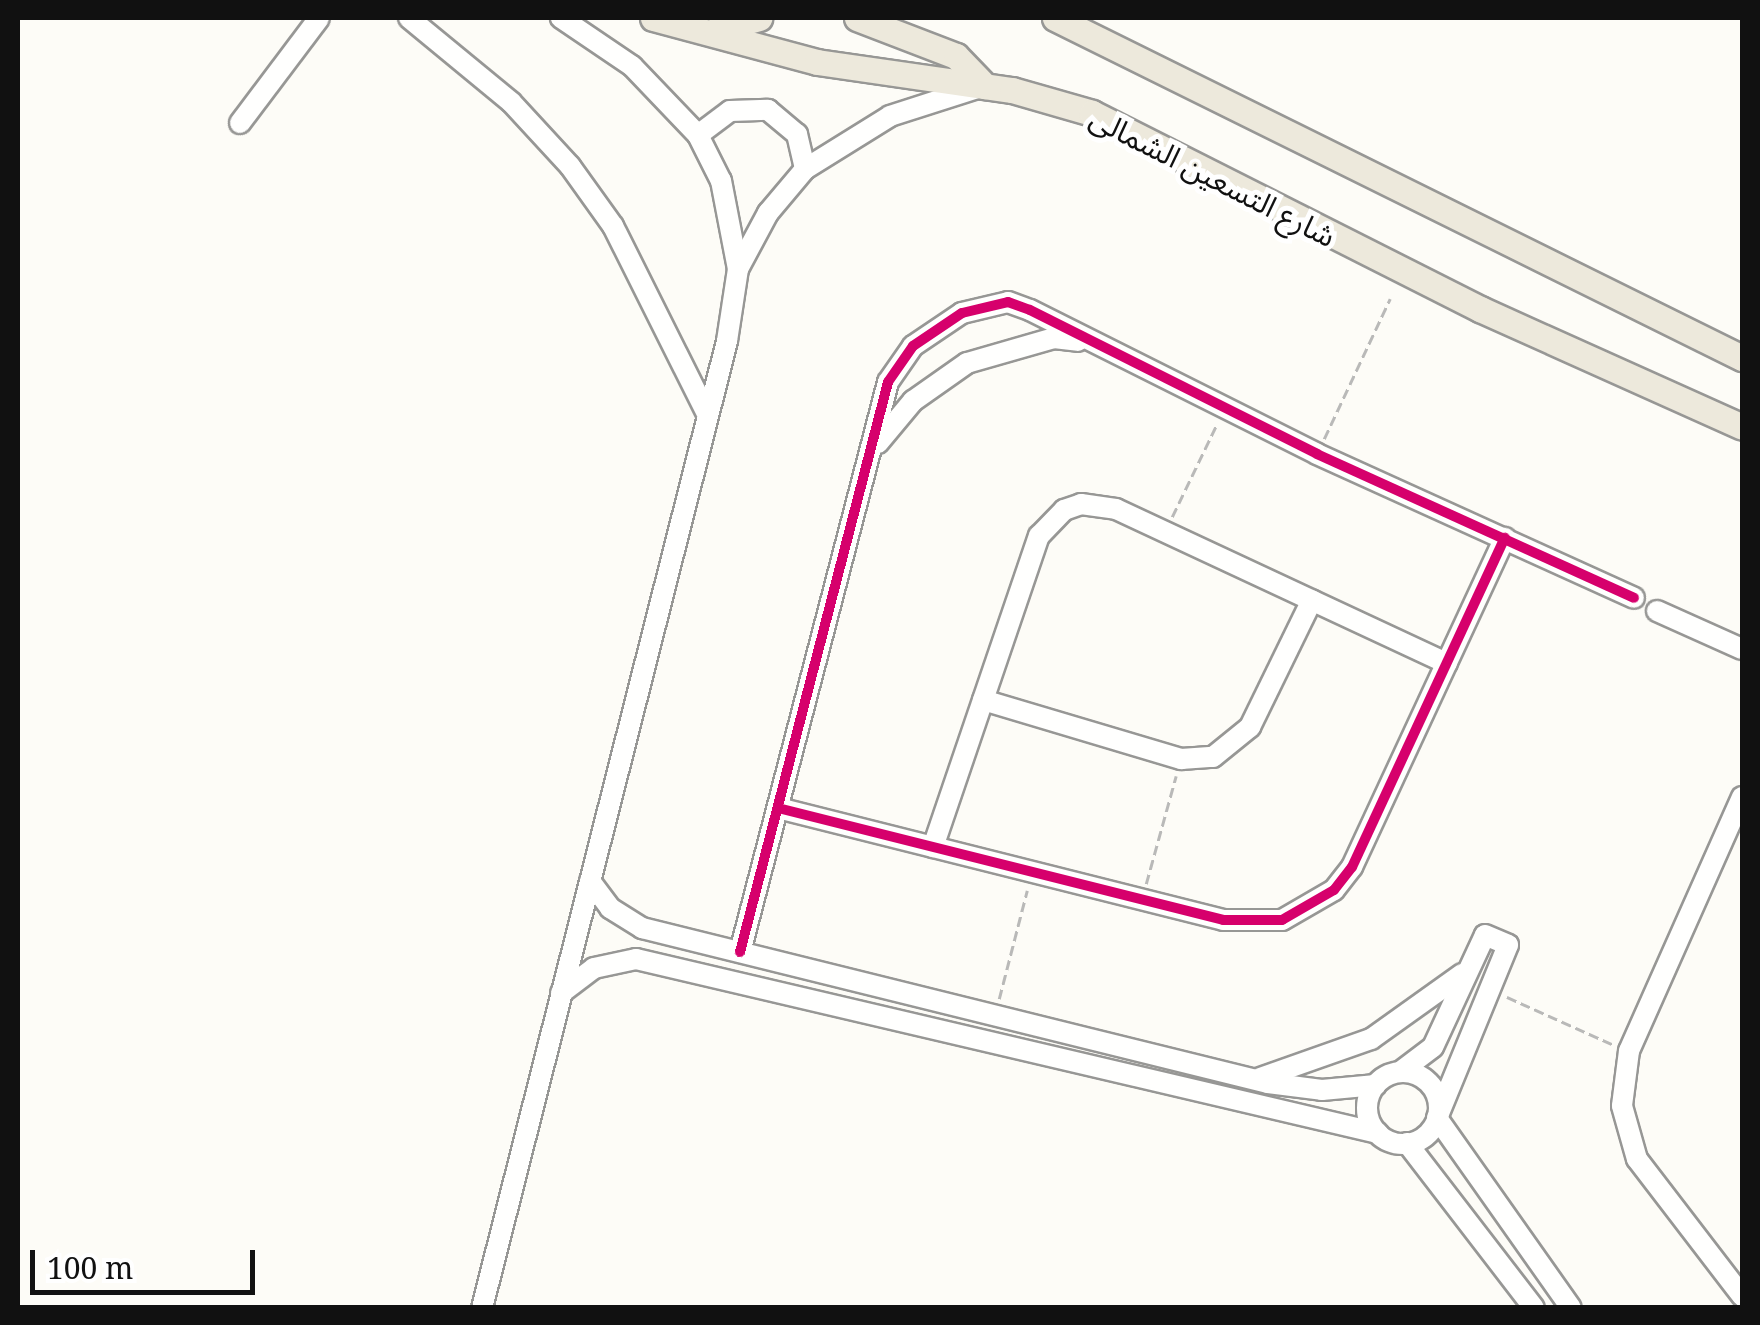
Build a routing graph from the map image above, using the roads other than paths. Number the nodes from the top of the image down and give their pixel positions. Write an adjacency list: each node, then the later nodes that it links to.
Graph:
1 (319, 18): 10 (street)
2 (409, 18): 16 (street)
3 (561, 18): 11 (street)
4 (653, 18): 8 (main road, شارع التسعين الشمالى)
5 (759, 18): 8 (main road)
6 (857, 18): 9 (main road)
7 (1055, 18): 15 (main road)
8 (706, 32): 9 (main road, شارع التسعين الشمالى)
9 (985, 86): 12 (street); 17 (main road, شارع التسعين الشمالى)
10 (240, 122)
11 (698, 135): 12 (street); 13 (street)
12 (805, 168): 13 (street)
13 (738, 269): 16 (street)
14 (1085, 342): 18 (street); 18 (street); 19 (street)
15 (1742, 358)
16 (707, 414): 29 (street)
17 (1742, 427)
18 (873, 450): 27 (street)
19 (1505, 538): 20 (street); 24 (street)
20 (1634, 598)
21 (1312, 600): 24 (street); 25 (street); 25 (street)
22 (1656, 611): 23 (street)
23 (1742, 649)
24 (1447, 664): 28 (street)
25 (983, 700): 28 (street)
26 (1741, 804): 47 (street)
27 (782, 809): 28 (street); 31 (street)
28 (932, 847)
29 (590, 881): 30 (street); 34 (street)
30 (642, 928): 31 (street); 32 (street)
31 (740, 952): 35 (street)
32 (636, 959): 34 (street); 36 (street)
33 (1471, 965): 37 (street); 38 (street); 40 (street)
34 (562, 994): 48 (street)
35 (985, 1013): 36 (street); 40 (street)
36 (967, 1038): 44 (street)
37 (1433, 1048): 38 (street); 39 (street)
38 (1455, 1065): 43 (street)
39 (1400, 1072): 41 (street); 43 (street)
40 (1253, 1080): 42 (street)
41 (1376, 1085): 42 (street); 45 (street)
42 (1322, 1090): 44 (street)
43 (1438, 1115): 46 (street); 50 (street)
44 (1334, 1126): 45 (street)
45 (1378, 1132): 46 (street)
46 (1407, 1143): 49 (street)
47 (1742, 1296)
48 (482, 1308)
49 (1534, 1308)
50 (1571, 1308)

